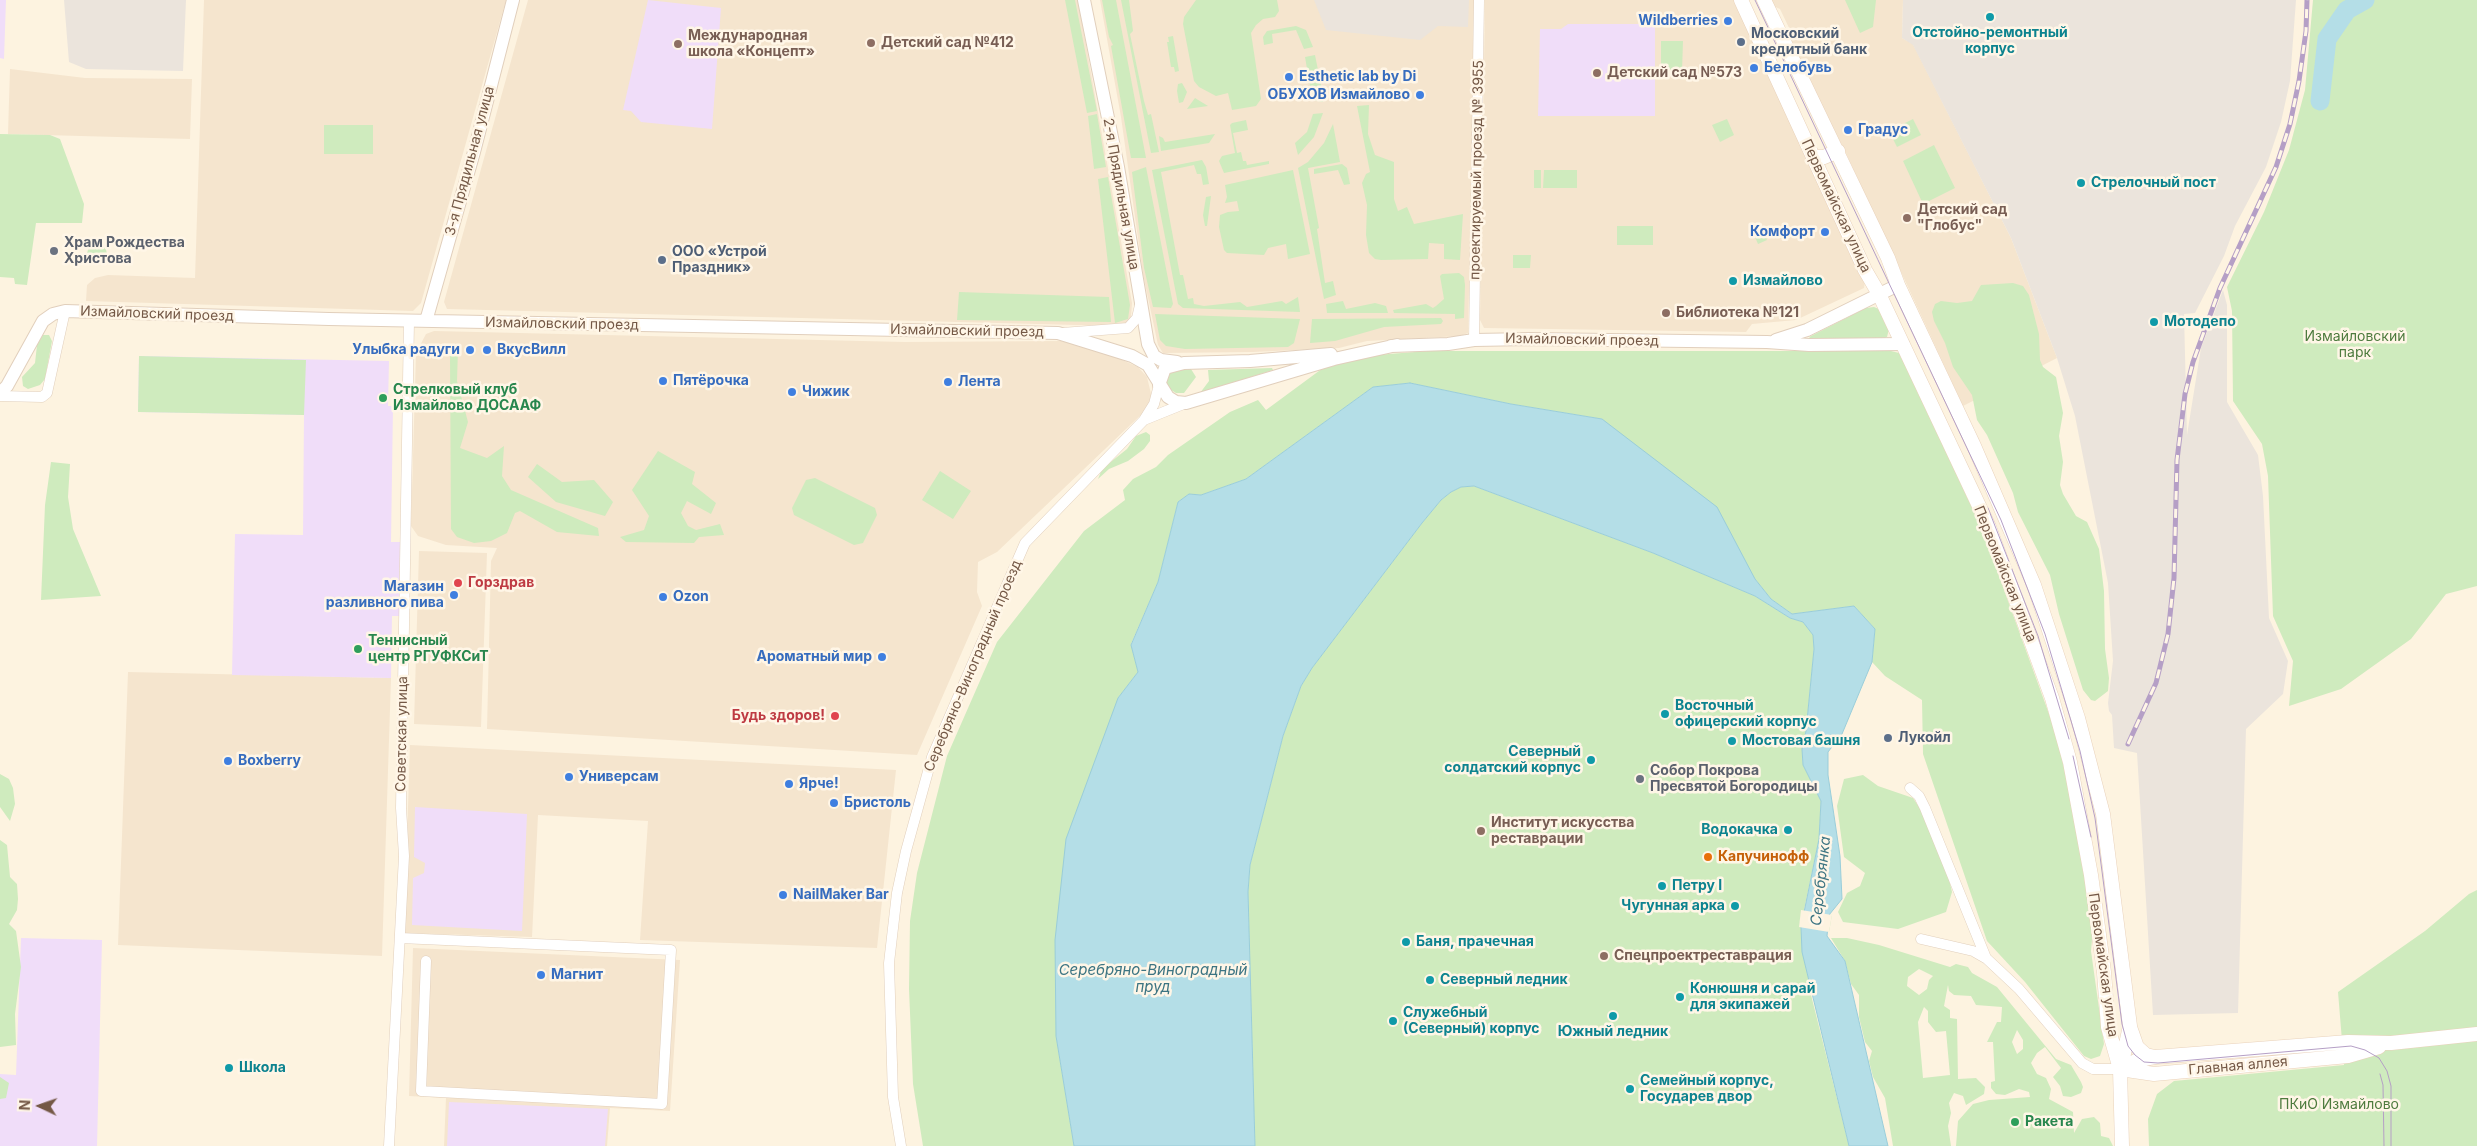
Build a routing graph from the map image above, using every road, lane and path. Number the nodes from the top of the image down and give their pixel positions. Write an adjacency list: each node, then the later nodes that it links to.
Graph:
1 (513, 0): 13 (street, 3-я Прядильная улица)
2 (1084, 0): 10 (street, 2-я Прядильная улица)
3 (1479, 0): 15 (street, проектируемый проезд № 3955)
4 (1741, 0): 7 (main road, Первомайская улица)
5 (1764, 0): 6 (main road, Первомайская улица)
6 (1838, 151): 7 (main road); 8 (main road, Первомайская улица)
7 (1813, 157): 9 (main road, Первомайская улица)
8 (1898, 285): 9 (street, Измайловский проезд); 29 (main road, Первомайская улица)
9 (1879, 294): 16 (street, Измайловский проезд); 17 (main road, Первомайская улица)
10 (1141, 304): 14 (street, Измайловский проезд); 19 (street, 2-я Прядильная улица)
11 (65, 311): 12 (street, Измайловский проезд); 21 (street, Измайловский проезд); 21 (street, Измайловский проезд)
12 (409, 321): 13 (street, Измайловский проезд); 25 (street, Советская улица)
13 (426, 321): 14 (street, Измайловский проезд)
14 (1058, 333): 20 (street, Измайловский проезд)
15 (1474, 340): 16 (street, Измайловский проезд); 18 (street, Измайловский проезд)
16 (1766, 342): 17 (street, Измайловский проезд)
17 (1902, 344): 33 (main road, Первомайская улица)
18 (1397, 345): 19 (street, Измайловский проезд); 22 (street, Измайловский проезд)
19 (1184, 363): 20 (street, Измайловский проезд)
20 (1159, 385): 22 (street, Измайловский проезд); 23 (street, Серебряно-Виноградный проезд)
21 (0, 394)
22 (1186, 403): 23 (street, Измайловский проезд)
23 (1144, 420): 35 (street, Серебряно-Виноградный проезд)
24 (1910, 788): 27 (street)
25 (400, 938): 28 (street); 34 (street, Советская улица)
26 (1921, 939): 27 (street)
27 (1987, 959): 33 (street)
28 (426, 961)
29 (2130, 1026): 32 (main road); 33 (main road, Первомайская улица)
30 (2477, 1034): 31 (main road, Главная аллея)
31 (2392, 1043): 32 (main road, Главная аллея); 33 (main road, Главная аллея)
32 (2155, 1057): 33 (main road, Главная аллея)
33 (2120, 1069): 36 (main road)
34 (390, 1146)
35 (901, 1146)
36 (2122, 1146)

